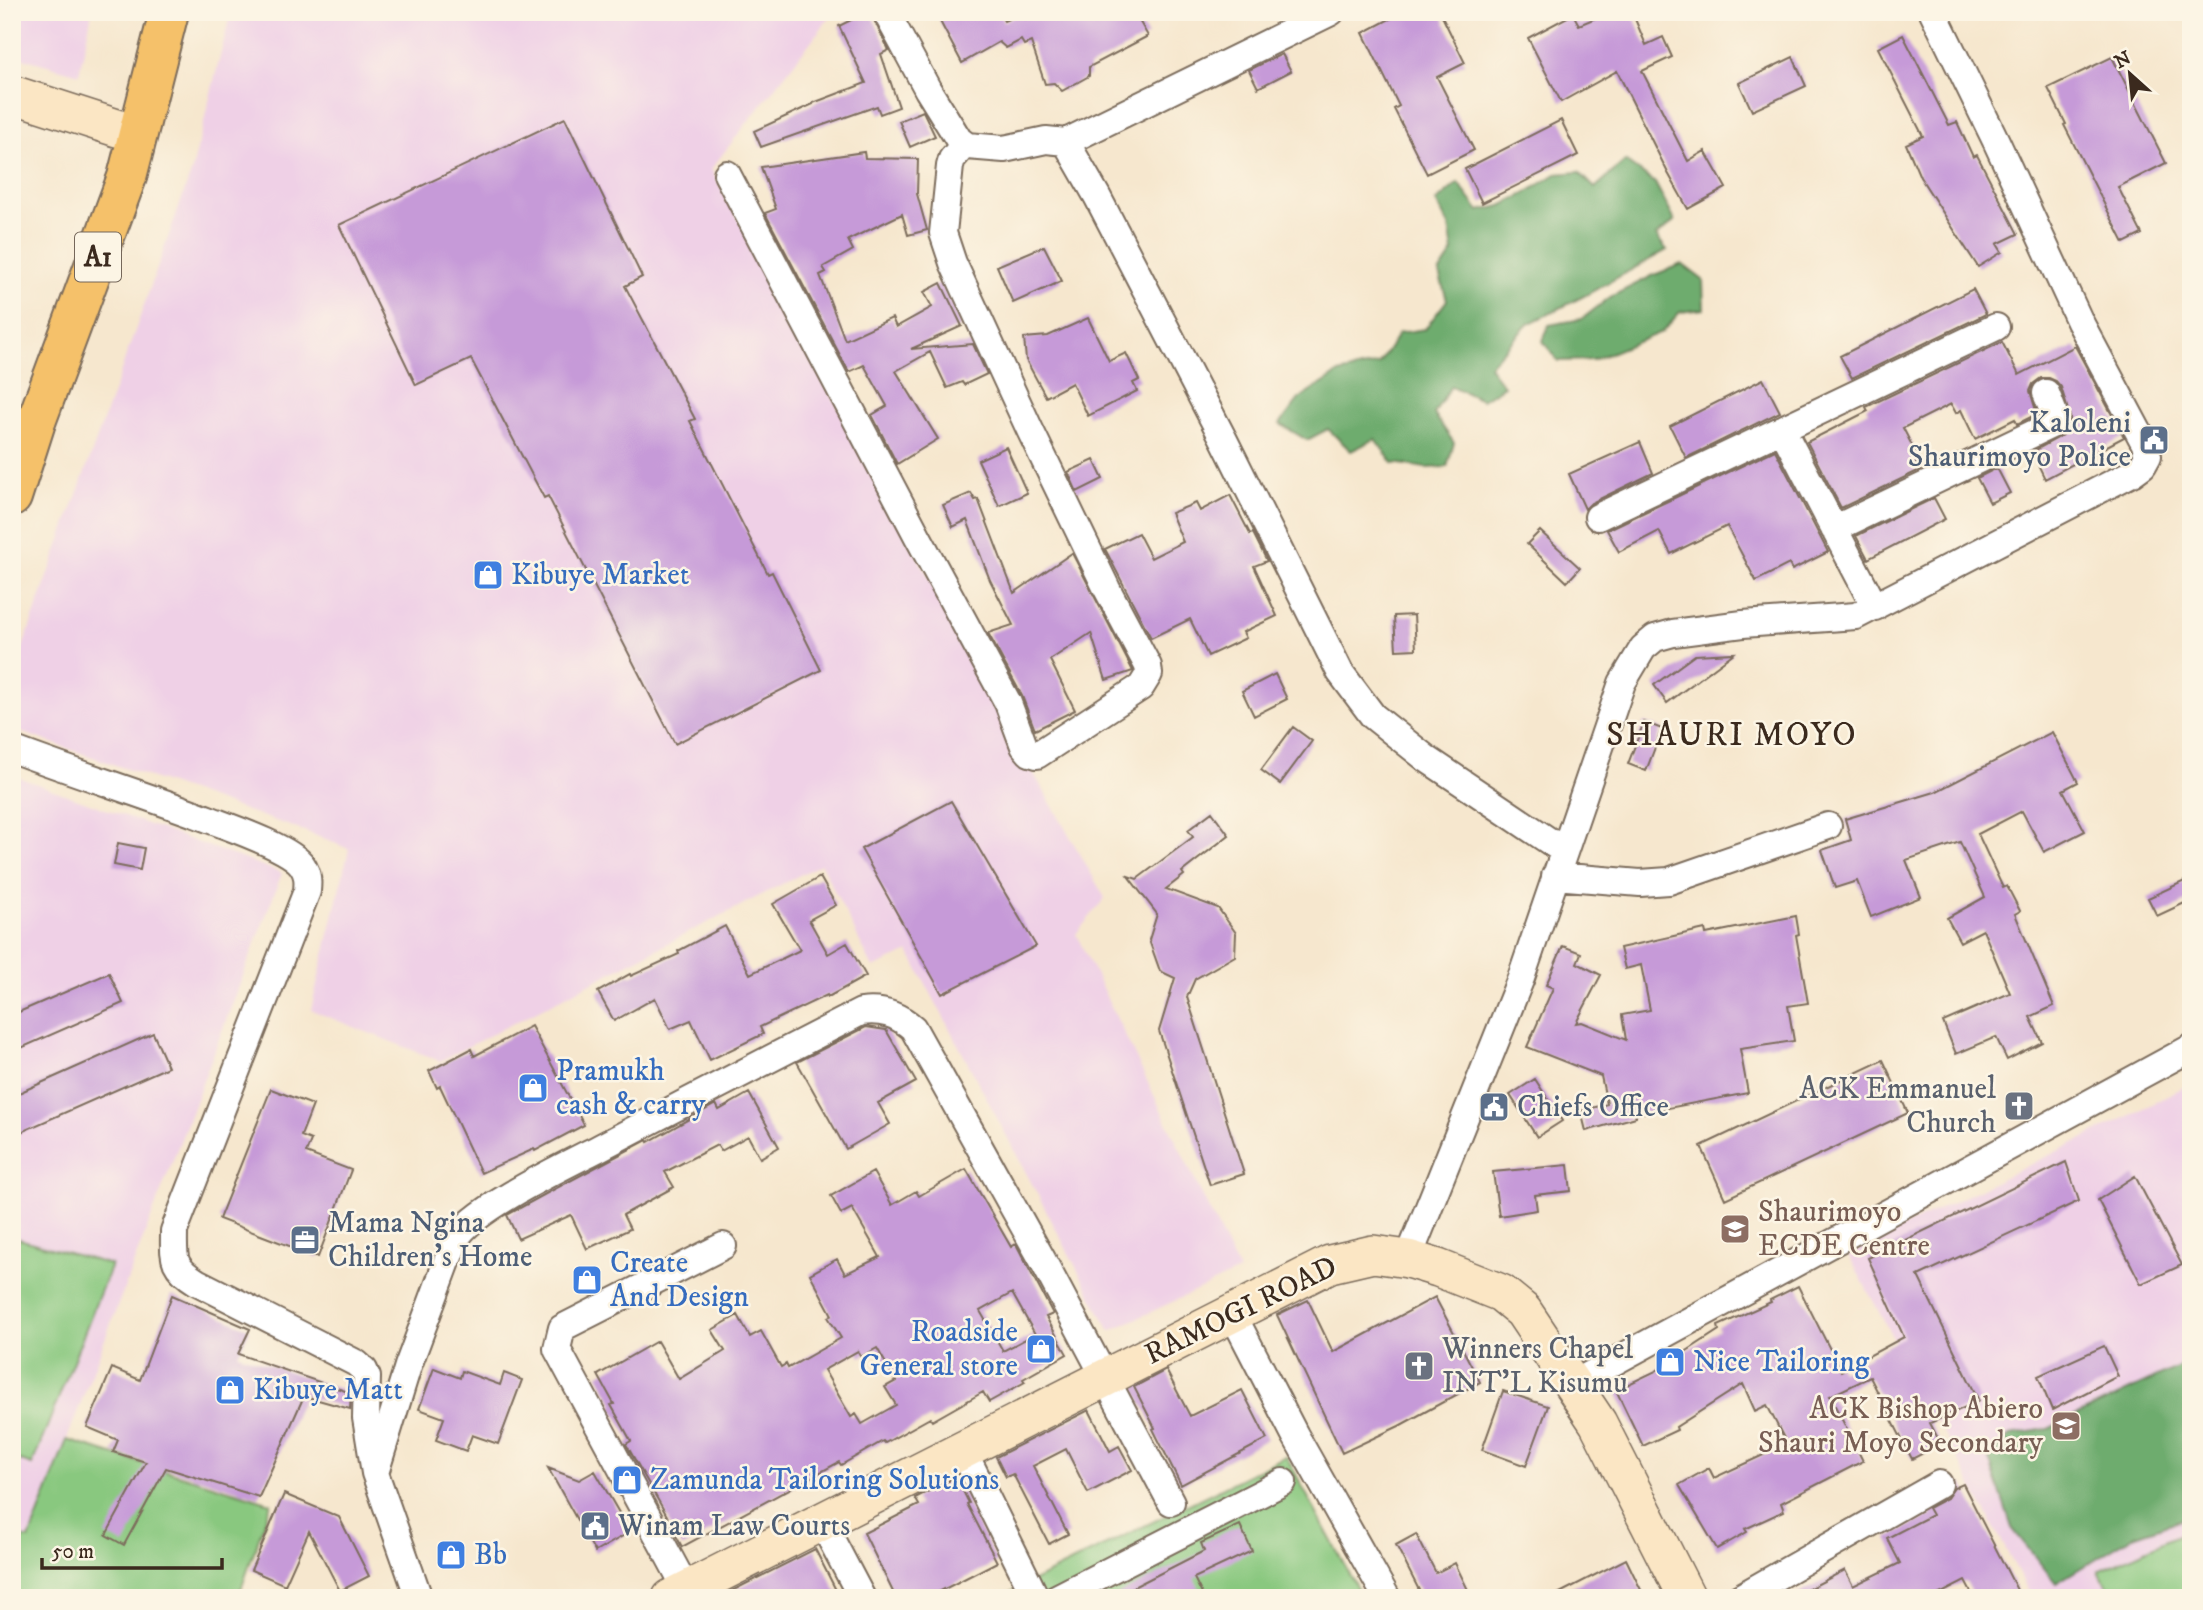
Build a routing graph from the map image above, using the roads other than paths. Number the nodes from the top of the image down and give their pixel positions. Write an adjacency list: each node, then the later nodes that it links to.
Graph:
1 (153, 12): 7 (highway, A1)
2 (169, 12): 15 (highway, A1)
3 (886, 12): 9 (street)
4 (1331, 12): 8 (street)
5 (1933, 12): 18 (street)
6 (12, 94): 7 (street)
7 (117, 128): 14 (highway, A1)
8 (1066, 142): 9 (street); 21 (street)
9 (964, 145): 10 (street)
10 (727, 174)
11 (1996, 327): 13 (street)
12 (2046, 393): 17 (street)
13 (1782, 429): 16 (street); 17 (street)
14 (12, 435)
15 (12, 497)
16 (1598, 517)
17 (1834, 529): 18 (street)
18 (1875, 607): 21 (street)
19 (12, 749): 30 (street)
20 (1828, 826): 22 (street)
21 (1564, 851): 22 (street)
22 (1555, 876): 25 (street)
23 (2191, 1048): 28 (street)
24 (723, 1246): 35 (street)
25 (1408, 1259): 26 (street, RAMOGI ROAD); 28 (street, RAMOGI ROAD)
26 (1232, 1313): 27 (street, RAMOGI ROAD); 40 (street)
27 (1104, 1379): 29 (street, RAMOGI ROAD); 30 (street); 33 (street)
28 (1573, 1384): 41 (street, RAMOGI ROAD)
29 (963, 1450): 34 (street, RAMOGI ROAD); 38 (street)
30 (375, 1473): 36 (street)
31 (1283, 1482): 39 (street)
32 (1939, 1484): 42 (street)
33 (1171, 1502)
34 (822, 1522): 35 (street, RAMOGI ROAD); 37 (street)
35 (684, 1596)
36 (419, 1598)
37 (862, 1598)
38 (1036, 1598)
39 (1056, 1598)
40 (1387, 1598)
41 (1687, 1598)
42 (1739, 1598)

